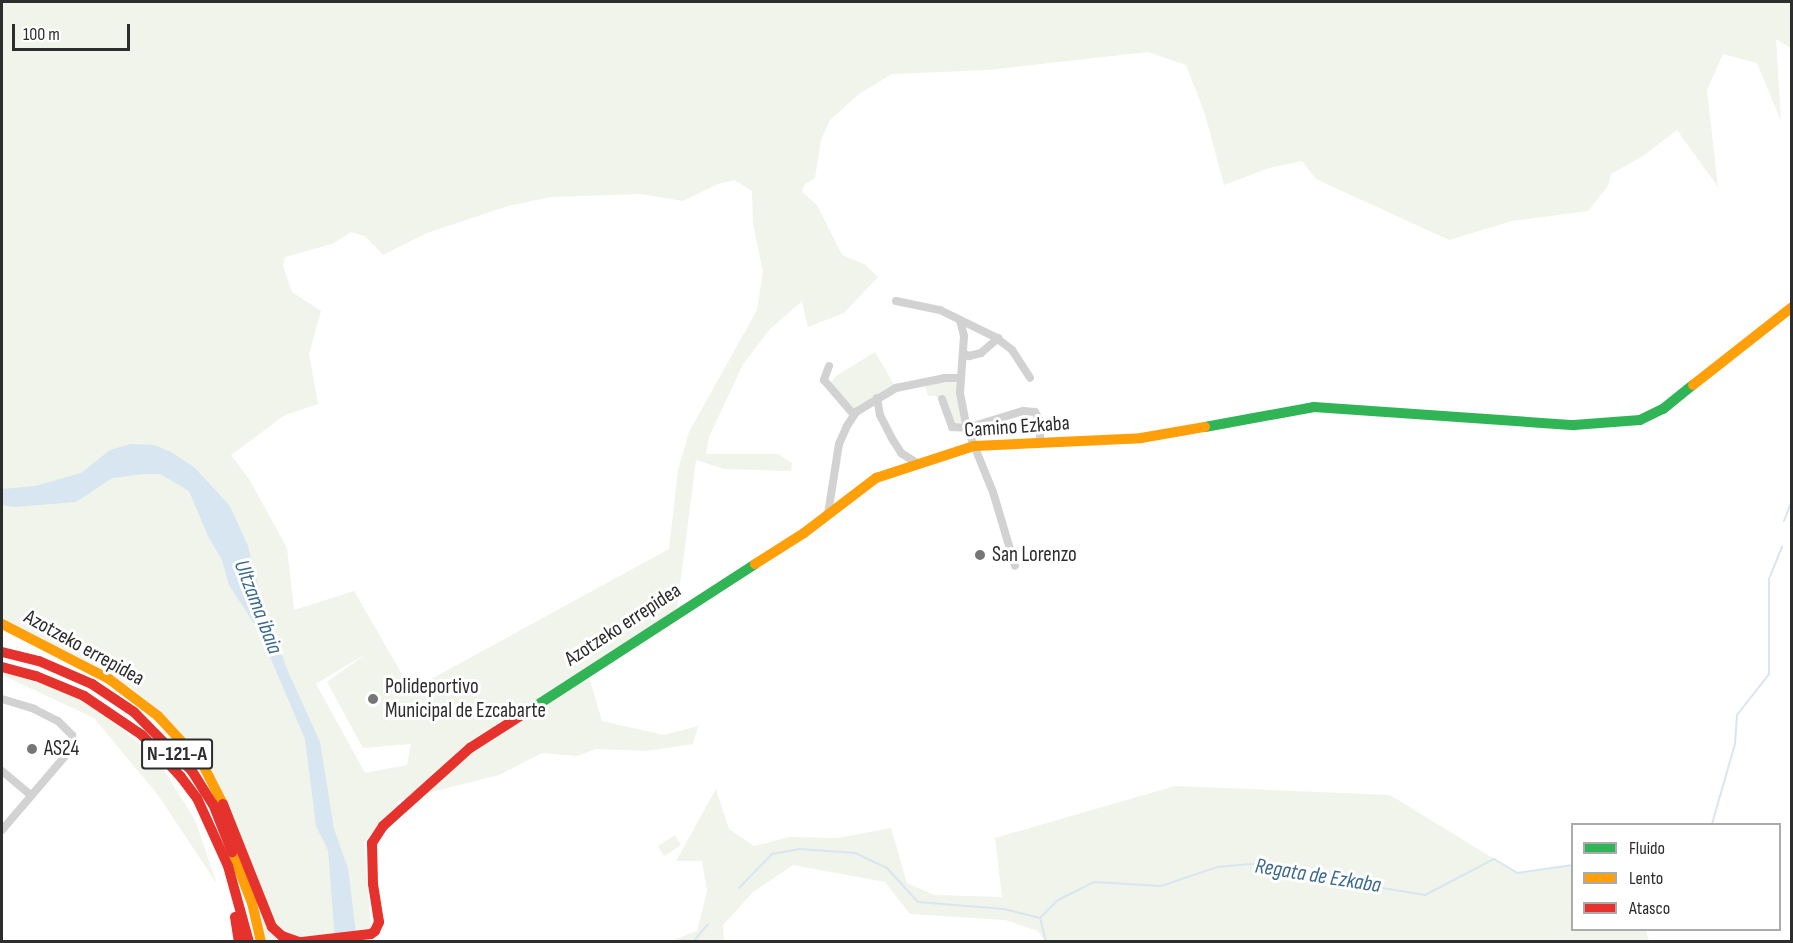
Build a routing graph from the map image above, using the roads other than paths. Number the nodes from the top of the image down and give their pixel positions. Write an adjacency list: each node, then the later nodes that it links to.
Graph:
1 (896, 301): 3 (street)
2 (1791, 307): 13 (main road, Camino Ezkaba)
3 (960, 320): 4 (street); 5 (street)
4 (998, 338): 5 (street); 8 (street)
5 (963, 353): 7 (street)
6 (829, 366): 11 (street)
7 (960, 378): 9 (street); 12 (street)
8 (1030, 378)
9 (877, 398): 11 (street); 15 (street)
10 (942, 399): 12 (street)
11 (854, 415): 17 (street)
12 (967, 428): 13 (street); 14 (street)
13 (1040, 443): 14 (main road, Camino Ezkaba)
14 (974, 446): 15 (main road, Camino Ezkaba); 18 (street)
15 (917, 463): 16 (main road, Camino Ezkaba)
16 (898, 470): 17 (main road, Azotzeko errepidea)
17 (828, 514): 27 (main road, Azotzeko errepidea)
18 (1015, 566)
19 (2, 624): 27 (main road, Azotzeko errepidea)
20 (2, 652): 30 (main road, N-121-A)
21 (2, 667): 25 (main road, N-121-A)
22 (2, 699): 24 (street)
23 (2, 771): 24 (street)
24 (31, 795): 26 (street)
25 (202, 809): 28 (main road); 29 (main road, N-121-A)
26 (2, 830)
27 (305, 941)
28 (239, 942)
29 (249, 942)
30 (261, 942)

